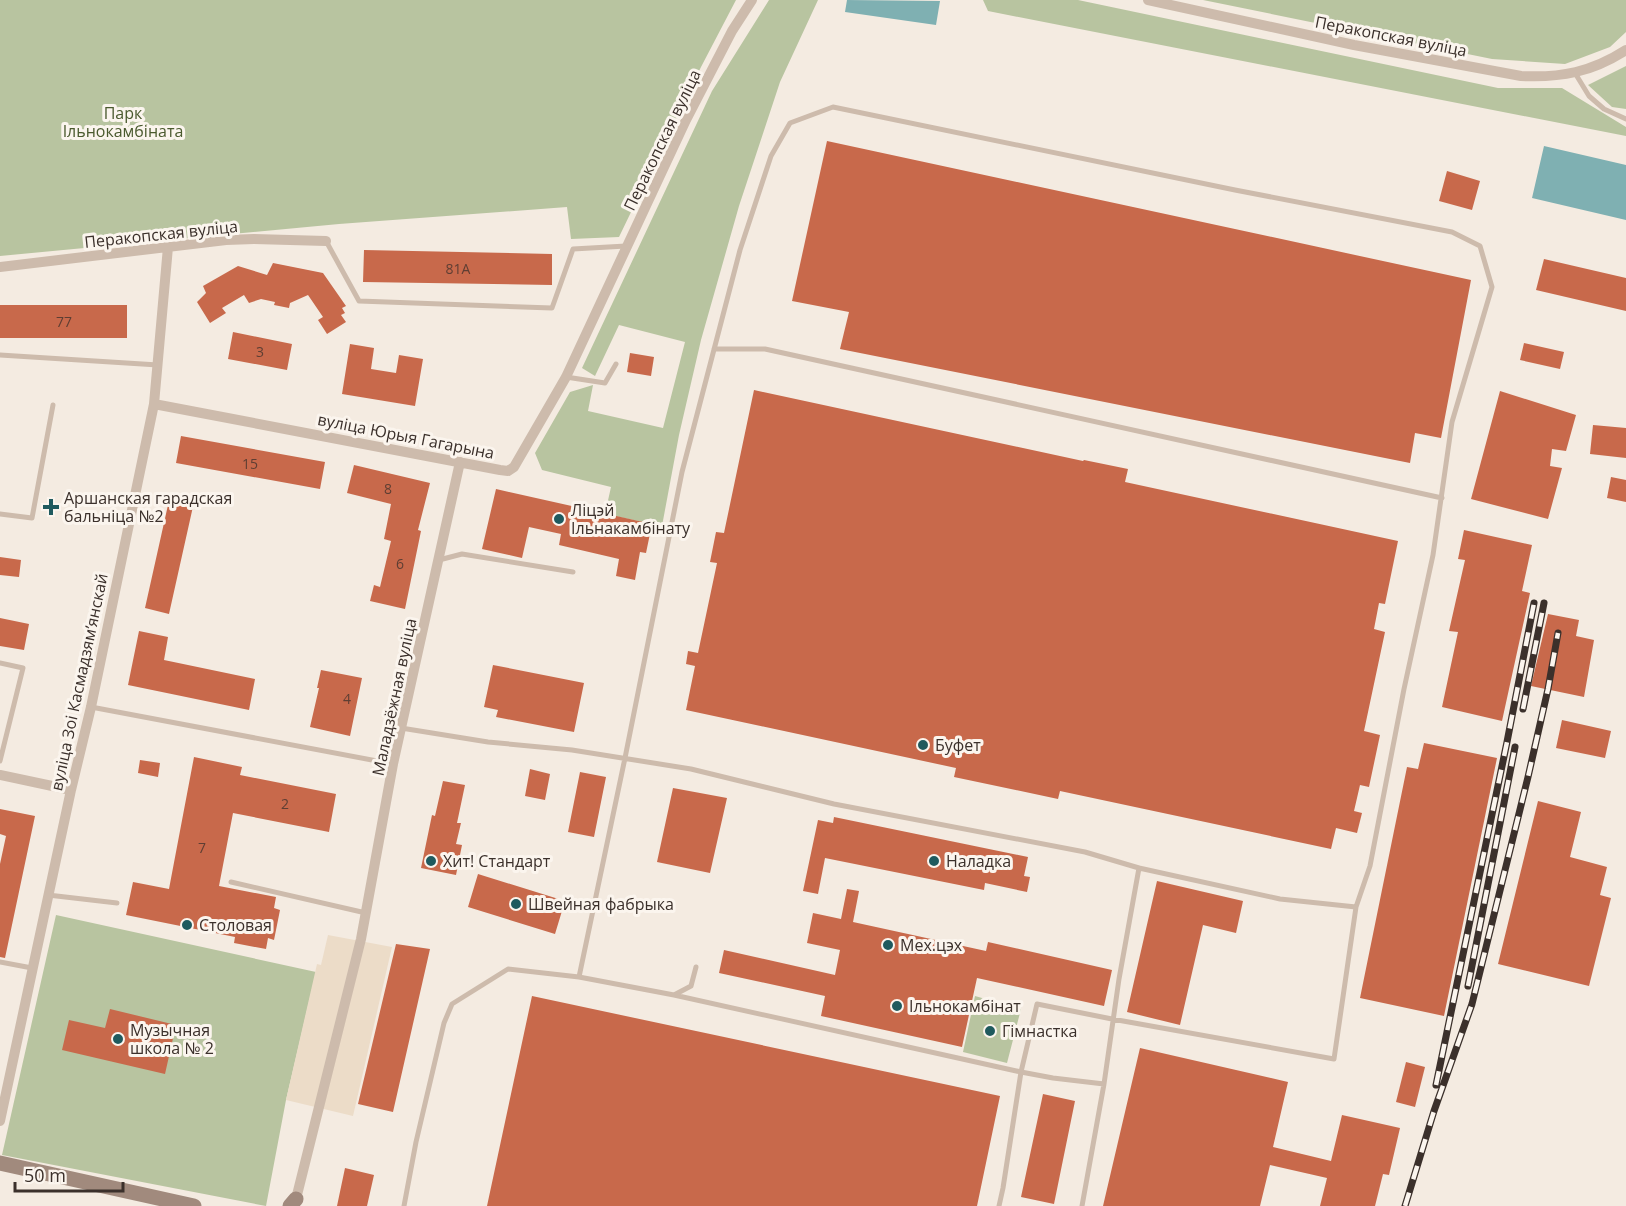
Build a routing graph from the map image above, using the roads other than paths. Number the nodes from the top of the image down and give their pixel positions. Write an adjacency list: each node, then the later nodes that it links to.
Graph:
1 (752, 0): 7 (street, Перакопская вуліца)
2 (1148, 0): 4 (street, Перакопская вуліца)
3 (1626, 50): 4 (street, Перакопская вуліца)
4 (1575, 74): 5 (lane)
5 (1626, 118)
6 (326, 241): 7 (lane); 8 (street, Перакопская вуліца)
7 (628, 246): 14 (street, вуліца Юрыя Гагарына)
8 (168, 247): 9 (street, Перакопская вуліца); 13 (street, вуліца Зоі Касмадзямʼянскай)
9 (0, 267)
10 (714, 349): 18 (lane); 18 (lane); 25 (lane)
11 (0, 355): 13 (lane)
12 (616, 364): 14 (lane)
13 (158, 365): 15 (street, вуліца Зоі Касмадзямʼянскай)
14 (566, 377): 17 (street, вуліца Юрыя Гагарына)
15 (154, 404): 17 (street, вуліца Юрыя Гагарына); 23 (street, вуліца Зоі Касмадзямʼянскай)
16 (53, 405): 19 (lane)
17 (460, 462): 20 (street, Маладзёжная вуліца)
18 (1442, 498): 34 (lane)
19 (0, 514)
20 (439, 561): 21 (lane); 24 (street, Маладзёжная вуліца)
21 (573, 572)
22 (0, 663): 26 (lane)
23 (91, 707): 27 (lane); 29 (street, вуліца Зоі Касмадзямʼянскай)
24 (401, 728): 25 (lane); 27 (street, Маладзёжная вуліца)
25 (625, 758): 30 (lane); 39 (lane)
26 (0, 761)
27 (393, 764): 35 (street, Маладзёжная вуліца)
28 (0, 775): 29 (street)
29 (71, 790): 32 (street, вуліца Зоі Касмадзямʼянскай)
30 (1139, 868): 34 (lane); 41 (lane)
31 (231, 882): 35 (lane)
32 (48, 895): 33 (lane); 38 (street, вуліца Зоі Касмадзямʼянскай)
33 (117, 903)
34 (1356, 908): 41 (lane)
35 (366, 913): 46 (street, Маладзёжная вуліца)
36 (0, 962): 38 (lane)
37 (696, 967): 40 (lane)
38 (32, 968): 44 (street, вуліца Зоі Касмадзямʼянскай)
39 (579, 977): 40 (lane); 48 (lane)
40 (674, 995): 42 (lane)
41 (1112, 1019): 42 (lane); 43 (lane)
42 (1021, 1072): 43 (lane); 49 (lane)
43 (1104, 1084): 50 (lane)
44 (0, 1121)
45 (0, 1163): 47 (street)
46 (293, 1202)
47 (194, 1206)
48 (404, 1206)
49 (999, 1206)
50 (1082, 1206)

